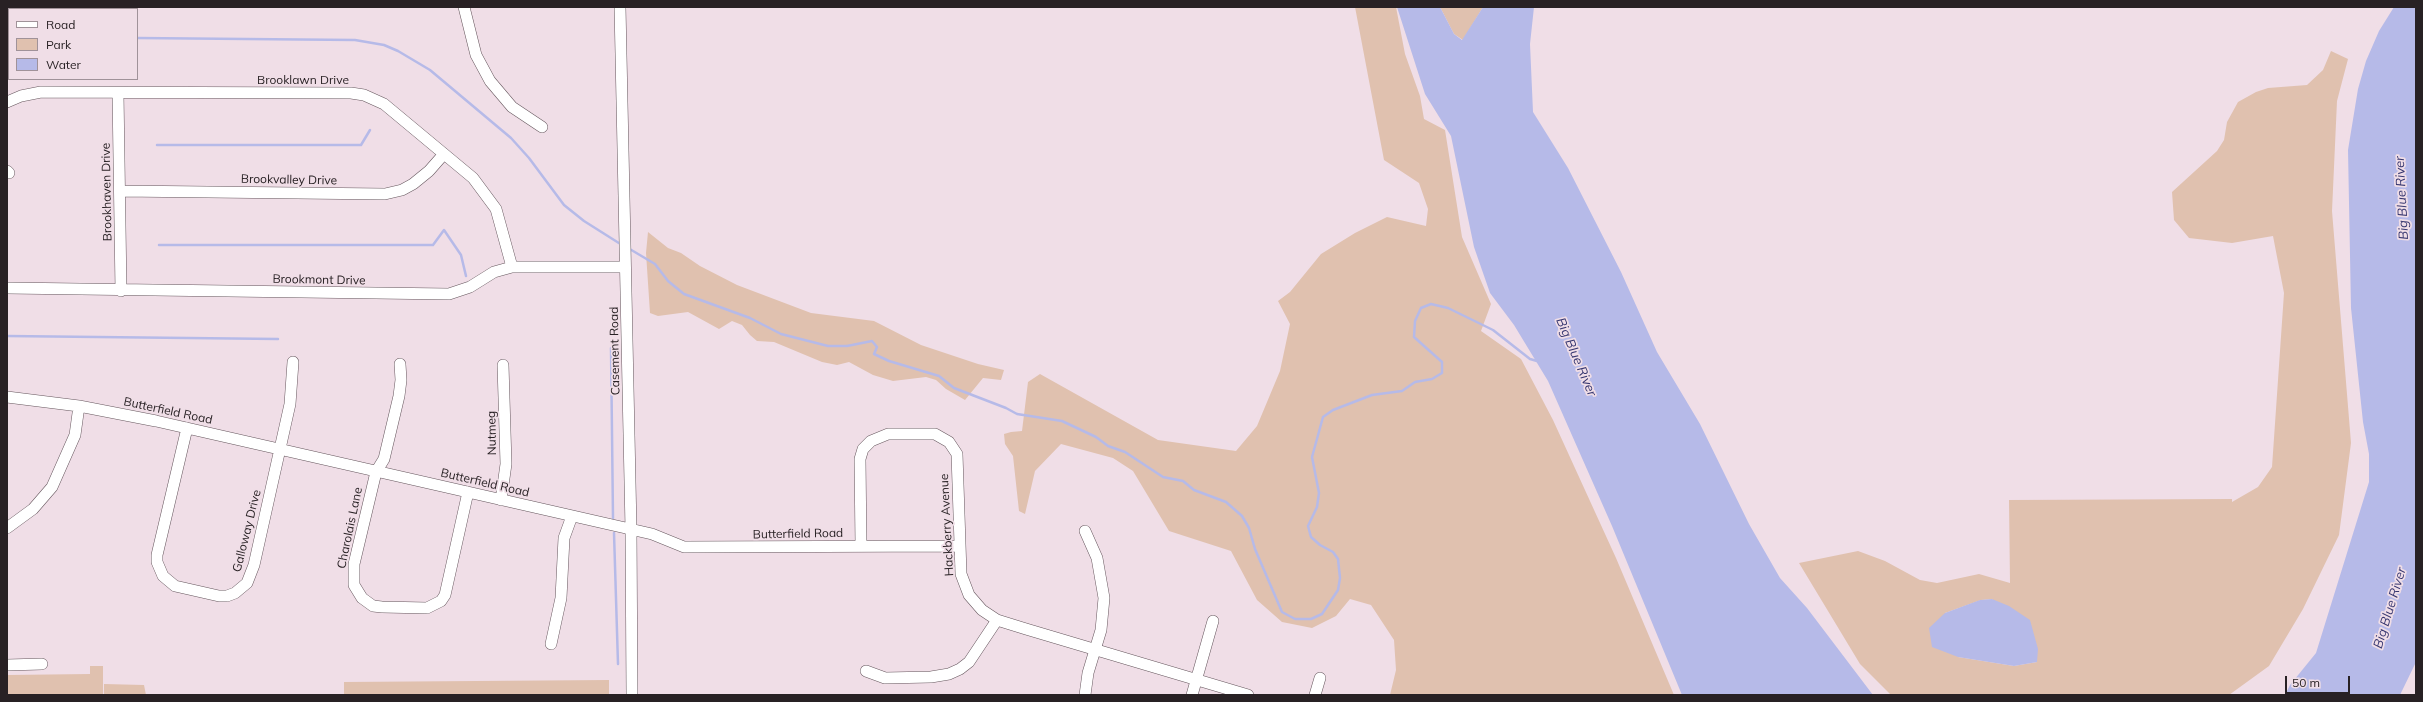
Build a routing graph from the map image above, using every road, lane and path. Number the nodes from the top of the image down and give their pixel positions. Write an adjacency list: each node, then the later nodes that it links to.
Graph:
1 (464, 7): 5 (street)
2 (620, 7): 8 (street, Casement Road)
3 (118, 93): 4 (street, Brooklawn Drive); 6 (street, Brooklawn Drive); 7 (street, Brookhaven Drive)
4 (7, 102)
5 (542, 127)
6 (443, 154): 7 (street, Brookvalley Drive); 9 (street, Brooklawn Drive)
7 (120, 191): 11 (street, Brookhaven Drive)
8 (625, 261): 9 (street, Brookmont Drive); 24 (street, Casement Road)
9 (512, 267): 11 (street, Brookmont Drive)
10 (7, 288): 11 (street, Brookmont Drive)
11 (121, 291)
12 (293, 362): 18 (street, Galloway Drive)
13 (400, 364): 19 (street, Charolais Lane)
14 (503, 365): 21 (street, Nutmeg)
15 (7, 397): 16 (street, Butterfield Road)
16 (79, 406): 17 (street, Butterfield Road); 23 (street)
17 (187, 428): 18 (street, Butterfield Road); 18 (street, Galloway Drive)
18 (280, 450): 19 (street, Butterfield Road)
19 (376, 472): 20 (street, Butterfield Road); 20 (street, Charolais Lane)
20 (468, 492): 21 (street, Butterfield Road)
21 (501, 500): 22 (street, Butterfield Road)
22 (572, 516): 24 (street, Butterfield Road); 30 (street)
23 (7, 528)
24 (631, 530): 26 (street, Butterfield Road); 37 (street, Casement Road)
25 (1085, 531): 31 (street)
26 (861, 546): 27 (street, Butterfield Road); 27 (street, Hackberry Avenue)
27 (960, 546): 28 (street, Hackberry Avenue)
28 (997, 620): 31 (street, Hackberry Avenue); 34 (street)
29 (1213, 621): 36 (street)
30 (551, 644)
31 (1095, 648): 36 (street, Hackberry Avenue); 38 (street)
32 (42, 664): 33 (street)
33 (7, 665)
34 (866, 671)
35 (1320, 678): 41 (street)
36 (1196, 679): 39 (street); 40 (street, Hackberry Avenue)
37 (632, 695)
38 (1085, 695)
39 (1192, 695)
40 (1248, 695)
41 (1315, 695)

